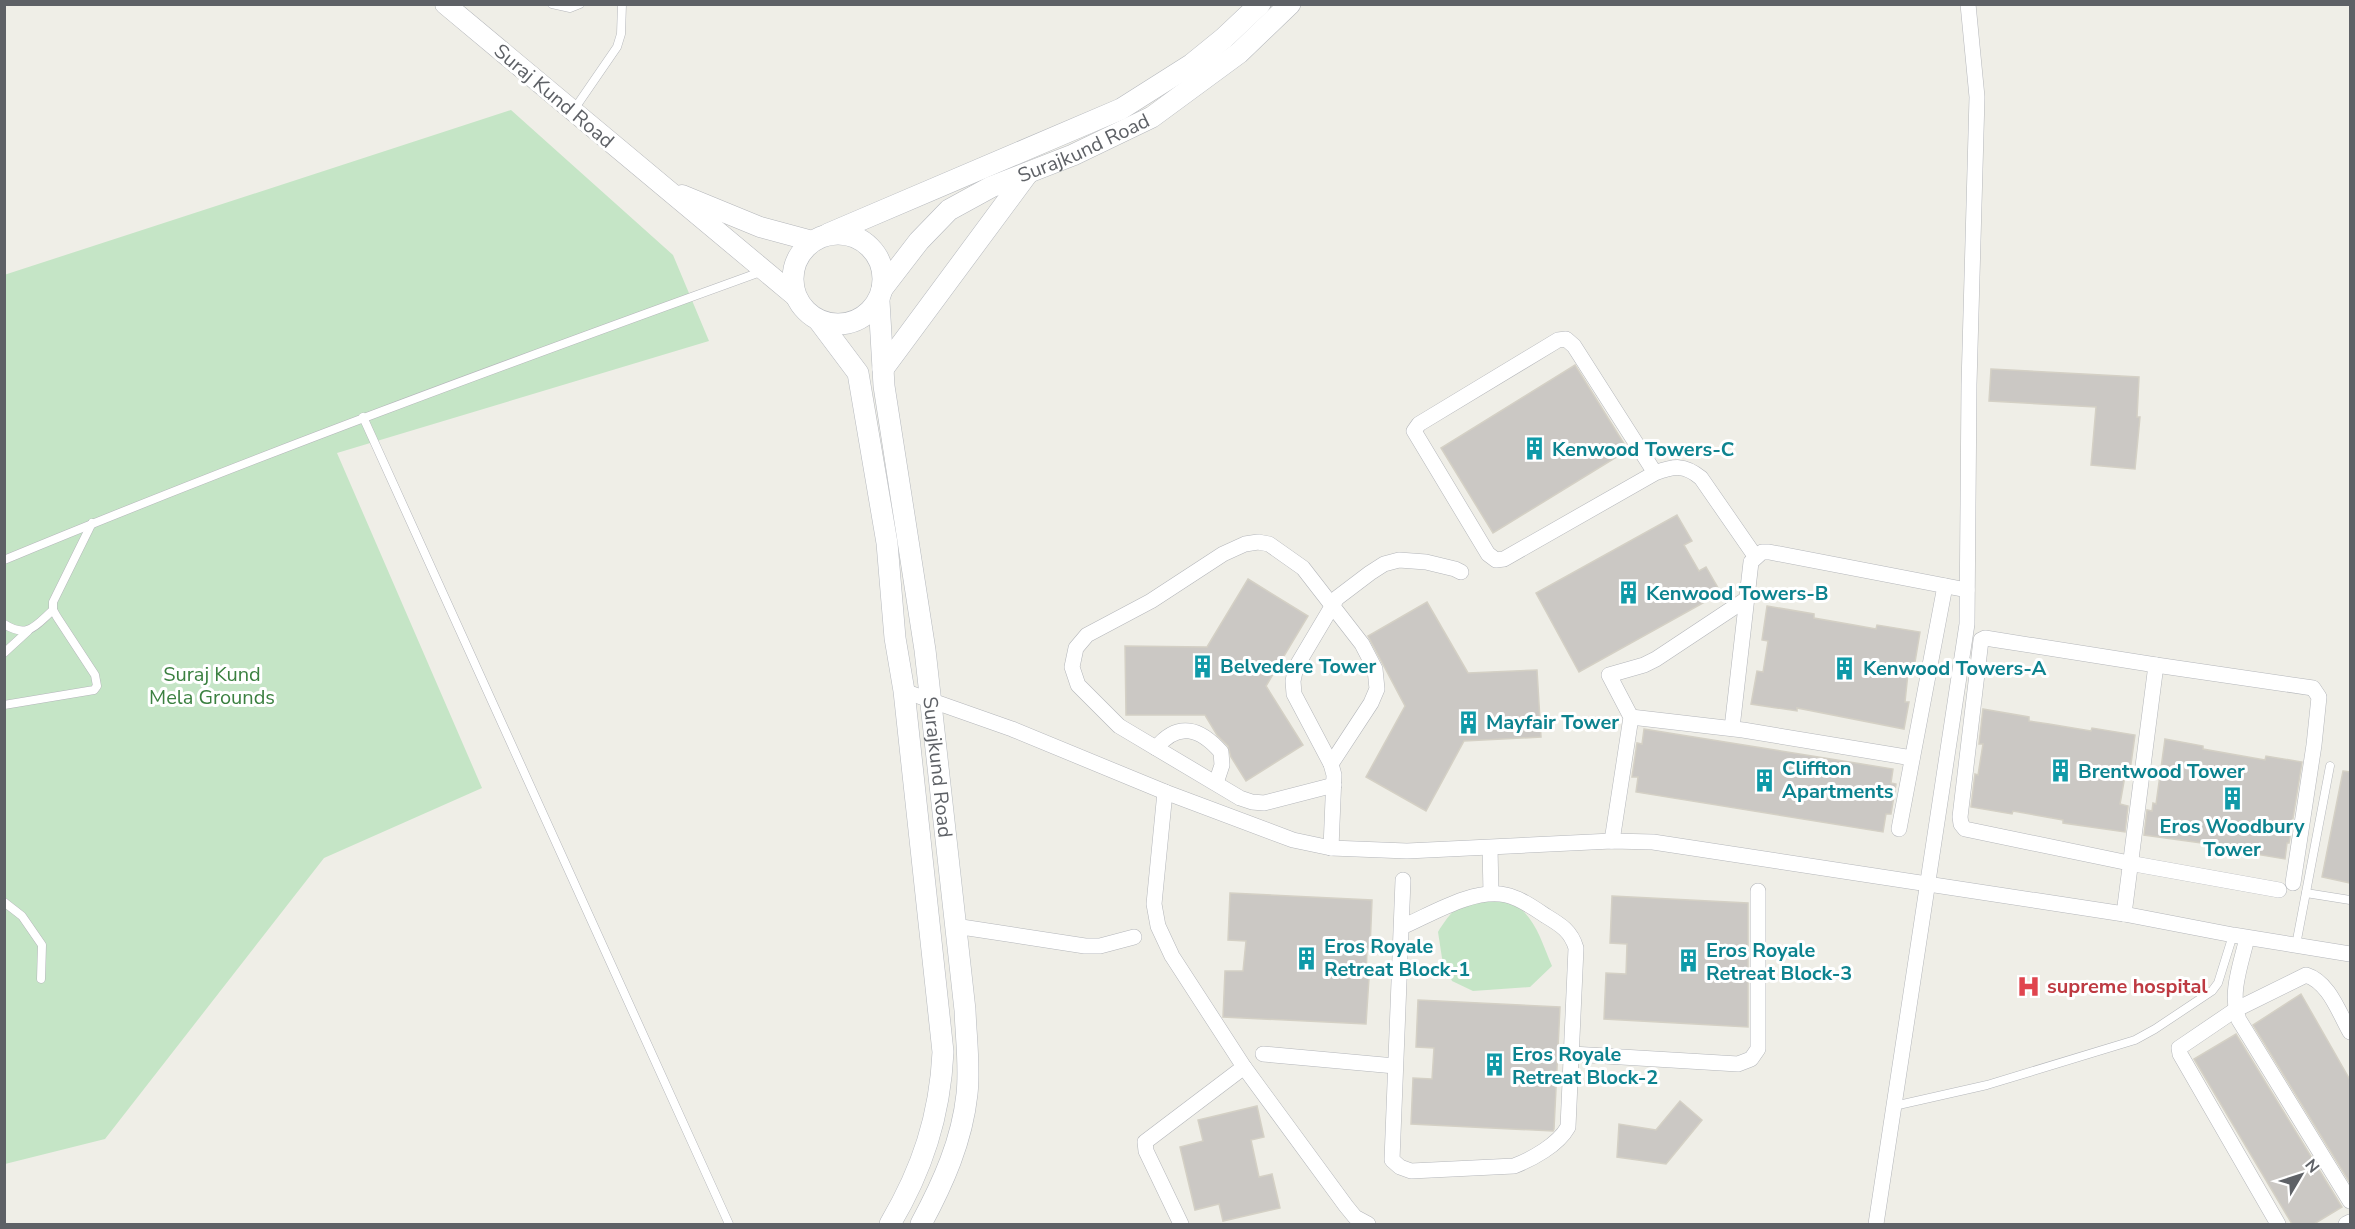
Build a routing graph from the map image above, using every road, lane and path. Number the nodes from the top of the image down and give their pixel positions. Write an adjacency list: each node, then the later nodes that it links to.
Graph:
1 (552, 4): 2 (lane)
2 (580, 4)
3 (622, 4): 8 (lane)
4 (1260, 4): 11 (main road, Surajkund Road)
5 (1290, 4): 9 (main road, Surajkund Road)
6 (1968, 4): 24 (street)
7 (451, 6): 8 (street, Suraj Kund Road)
8 (573, 112): 10 (street, Suraj Kund Road)
9 (1028, 173): 13 (main road, Surajkund Road); 16 (main road)
10 (663, 187): 11 (street); 12 (street, Suraj Kund Road)
11 (820, 238): 13 (main road); 14 (main road)
12 (765, 271): 14 (street, Suraj Kund Road); 17 (lane)
13 (880, 295): 15 (main road); 16 (main road, Surajkund Road)
14 (795, 296): 15 (main road)
15 (819, 321): 32 (main road, Surajkund Road)
16 (883, 369): 33 (main road, Surajkund Road)
17 (363, 417): 19 (lane); 73 (lane)
18 (1655, 473): 18 (street); 20 (street)
19 (92, 523): 21 (lane); 27 (lane)
20 (1755, 556): 23 (street); 25 (street)
21 (4, 560)
22 (1461, 572): 26 (street)
23 (1945, 586): 24 (street); 38 (street)
24 (1967, 590): 50 (street)
25 (1748, 598): 35 (street); 36 (street)
26 (1332, 606): 37 (street); 39 (street); 39 (street)
27 (53, 610): 29 (lane); 34 (lane)
28 (4, 624): 29 (lane)
29 (29, 630): 30 (lane)
30 (4, 653)
31 (2156, 666): 48 (street); 48 (street); 48 (street)
32 (904, 691): 33 (street); 74 (main road, Surajkund Road)
33 (931, 701): 43 (street); 57 (main road, Surajkund Road)
34 (4, 705)
35 (1631, 717): 36 (street); 45 (street)
36 (1731, 729): 38 (street)
37 (1156, 748): 41 (street); 41 (street)
38 (1912, 758): 44 (street)
39 (1331, 764): 42 (street)
40 (2330, 766): 53 (lane)
41 (1216, 783): 42 (street)
42 (1334, 785): 46 (street)
43 (1165, 792): 46 (street); 69 (street)
44 (1899, 829)
45 (1612, 841): 47 (street); 50 (street)
46 (1331, 848): 47 (street)
47 (1490, 848): 52 (street)
48 (2129, 863): 56 (street)
49 (1403, 880): 58 (street)
50 (1927, 883): 56 (street); 70 (street)
51 (1758, 891): 67 (street)
52 (1491, 893): 58 (street); 67 (street)
53 (2306, 893): 54 (lane); 61 (lane)
54 (2350, 900)
55 (4, 902): 63 (lane)
56 (2124, 914): 60 (street)
57 (955, 926): 59 (street); 75 (main road, Surajkund Road)
58 (1402, 927): 68 (street)
59 (1134, 937)
60 (2240, 937): 61 (street); 64 (street); 70 (lane)
61 (2296, 945): 62 (street)
62 (2350, 954)
63 (41, 979)
64 (2235, 1010): 65 (street); 71 (street); 79 (street)
65 (2350, 1032)
66 (1263, 1054): 68 (street)
67 (1572, 1054): 68 (street)
68 (1395, 1066)
69 (1244, 1067): 76 (street); 77 (street)
70 (1894, 1106): 78 (street)
71 (2350, 1201)
72 (2350, 1221): 80 (street)
73 (729, 1224)
74 (890, 1224)
75 (921, 1224)
76 (1181, 1224)
77 (1362, 1224)
78 (1876, 1224)
79 (2277, 1224)
80 (2346, 1224)

